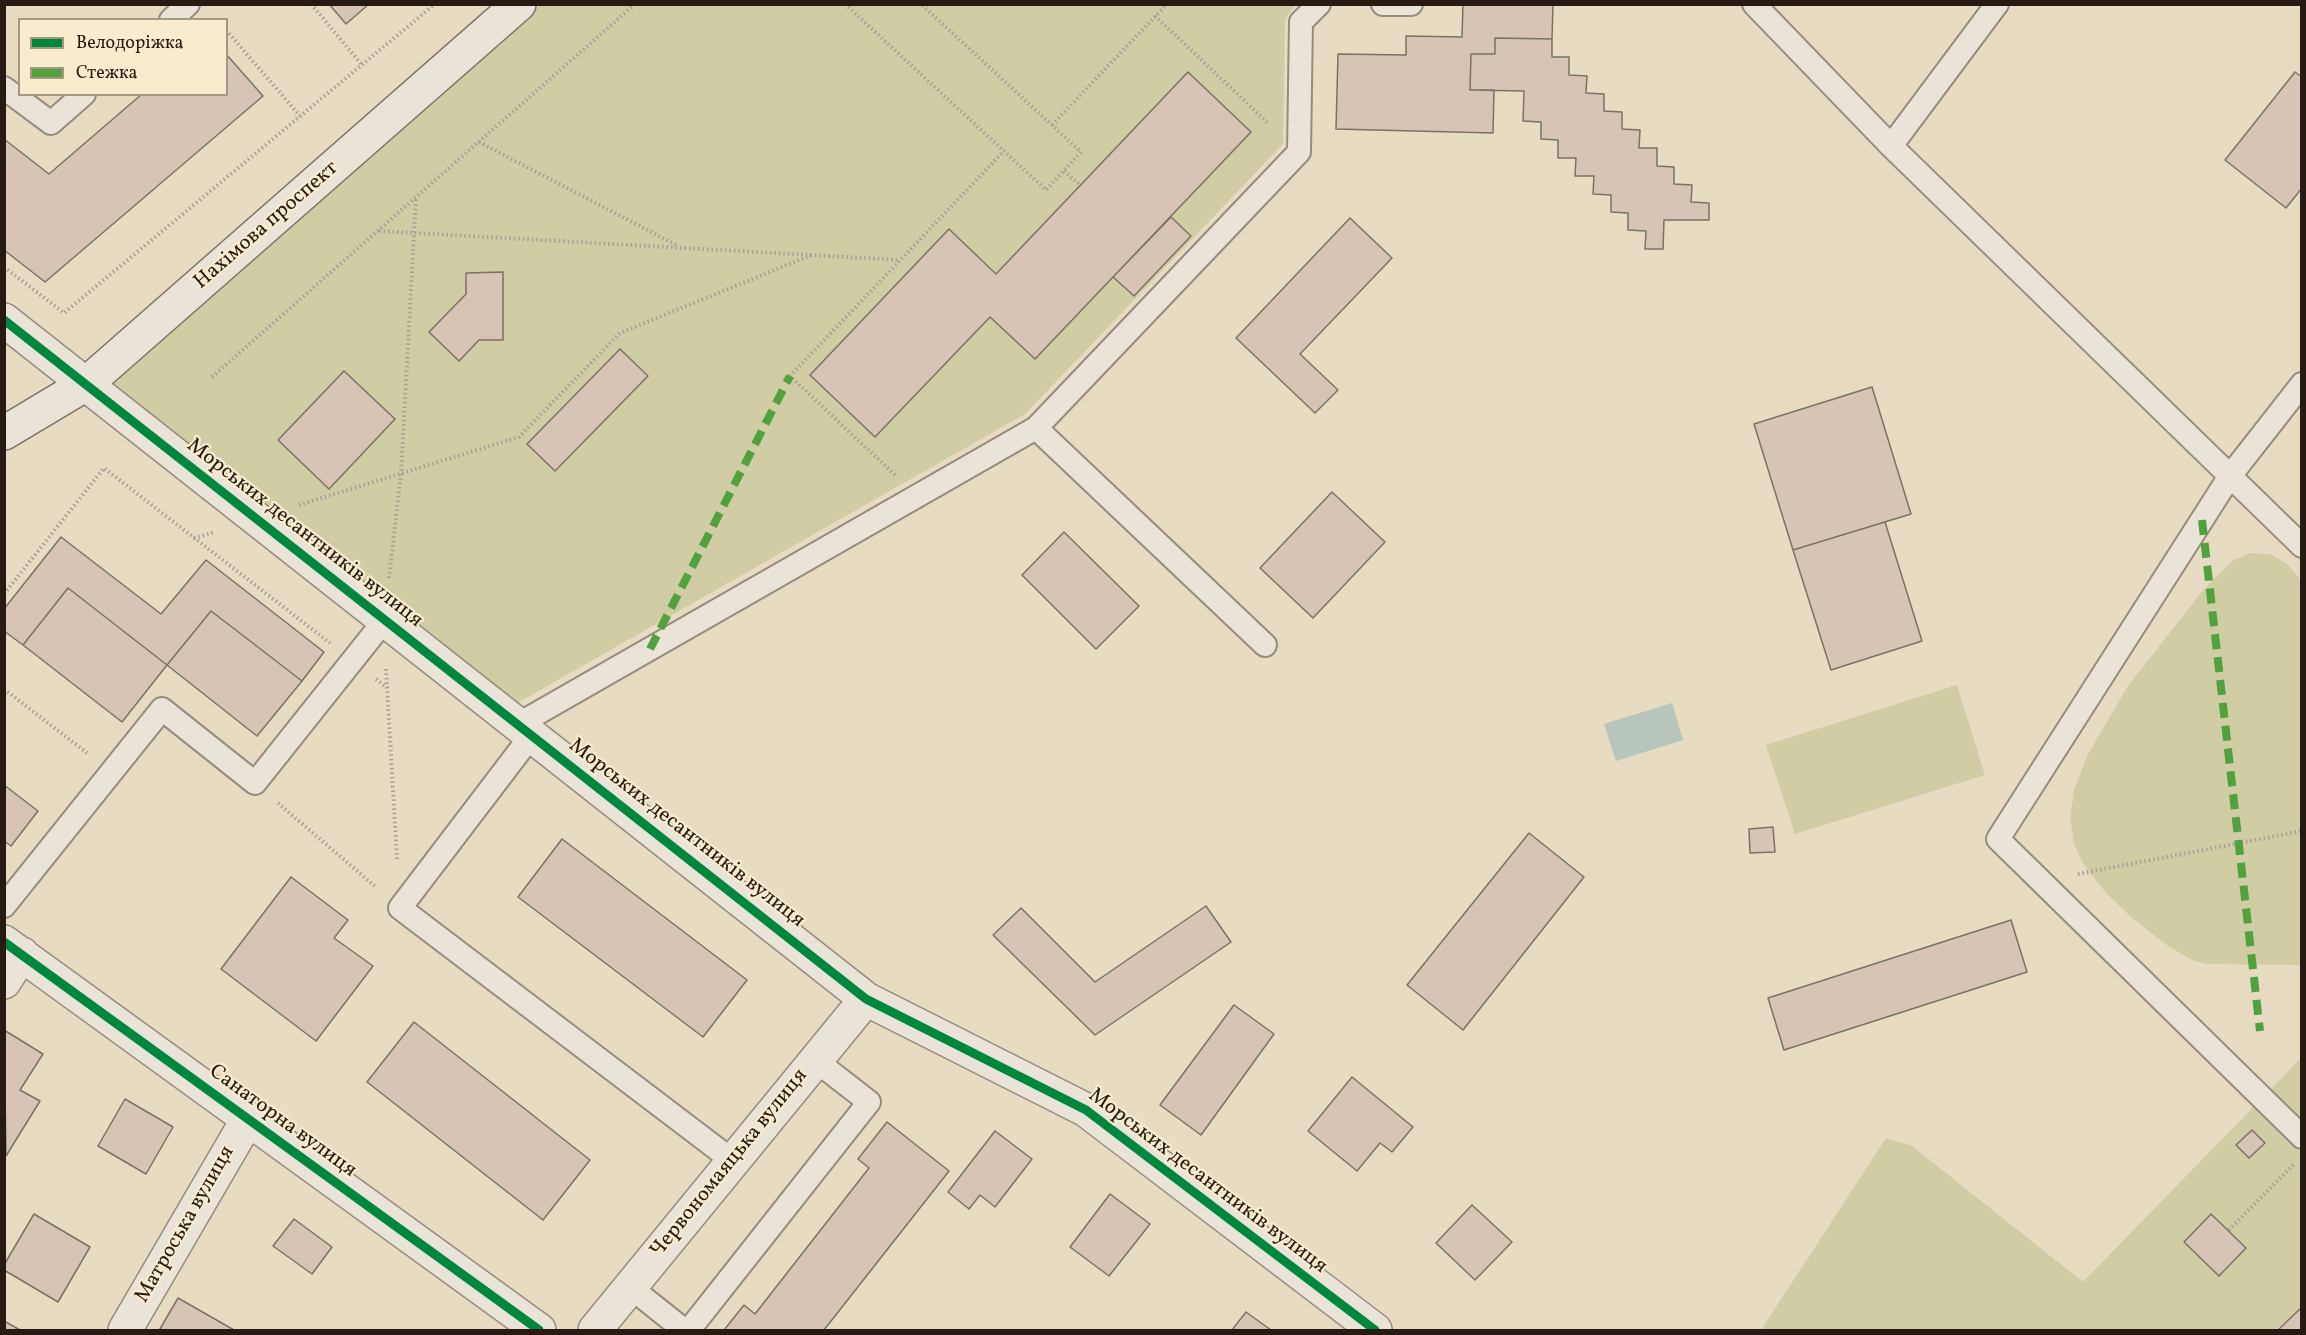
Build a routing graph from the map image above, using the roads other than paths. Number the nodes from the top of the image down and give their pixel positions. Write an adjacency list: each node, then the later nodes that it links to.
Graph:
1 (188, 4): 8 (lane)
2 (519, 4): 13 (street, Нахімова проспект)
3 (1319, 4): 15 (lane)
4 (1383, 4): 5 (lane)
5 (1411, 4)
6 (1755, 4): 11 (lane)
7 (1997, 4): 11 (lane)
8 (173, 18)
9 (4, 88): 10 (lane)
10 (82, 96)
11 (1891, 146): 17 (lane)
12 (4, 320): 13 (street, Морських десантників вулиця)
13 (86, 384): 16 (street, Нахімова проспект); 19 (street, Морських десантників вулиця)
14 (2301, 384): 17 (lane)
15 (1036, 428): 20 (lane); 21 (lane)
16 (4, 433)
17 (2230, 476): 18 (lane); 28 (lane)
18 (2301, 546)
19 (384, 621): 21 (street, Морських десантників вулиця); 22 (lane)
20 (1265, 645)
21 (524, 731): 25 (street, Морських десантників вулиця); 29 (lane)
22 (4, 906)
23 (13, 948): 24 (street); 27 (street, Санаторна вулиця)
24 (4, 982)
25 (866, 999): 26 (street, Червономаяцька вулиця); 36 (street, Морських десантників вулиця)
26 (815, 1060): 29 (street, Червономаяцька вулиця); 35 (lane)
27 (248, 1119): 31 (street, Матроська вулиця); 32 (street, Санаторна вулиця)
28 (2301, 1137)
29 (733, 1161): 30 (street, Червономаяцька вулиця)
30 (630, 1287): 33 (street, Червономаяцька вулиця); 34 (lane)
31 (125, 1330)
32 (539, 1330)
33 (595, 1330)
34 (684, 1330)
35 (689, 1330)
36 (1375, 1330)

